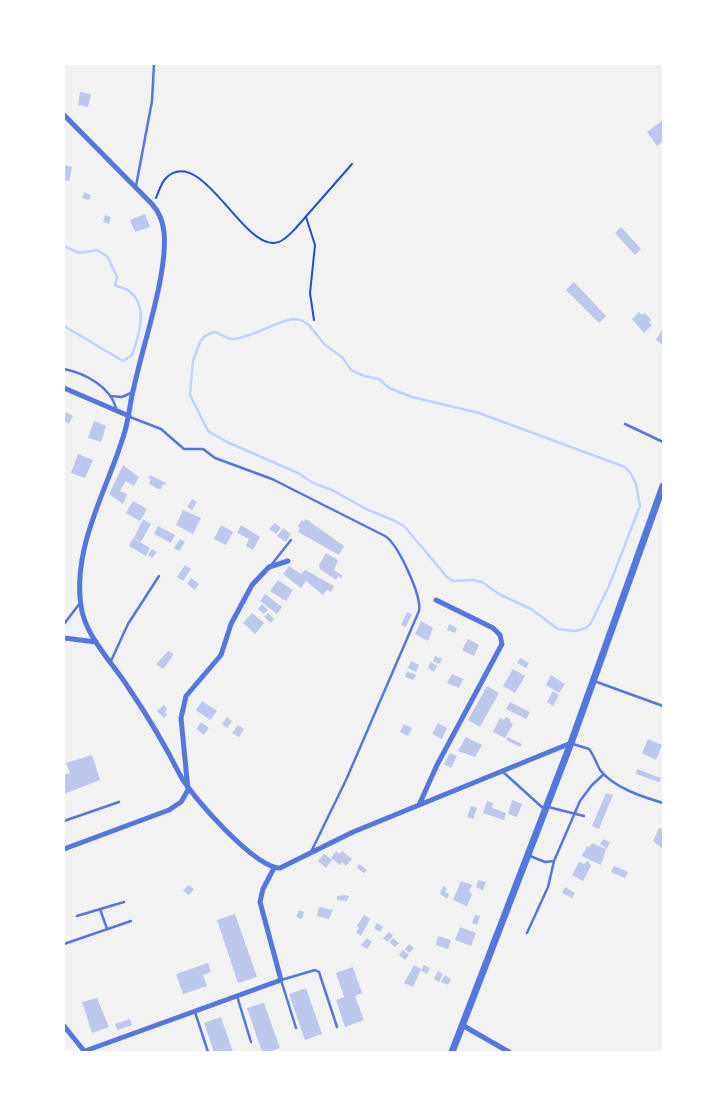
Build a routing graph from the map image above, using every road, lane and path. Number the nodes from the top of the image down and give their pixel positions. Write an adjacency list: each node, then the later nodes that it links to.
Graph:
1 (154, 64): 4 (lane)
2 (64, 115): 4 (street)
3 (352, 164): 6 (path)
4 (136, 186): 5 (street)
5 (152, 204): 6 (path); 10 (street)
6 (306, 217): 7 (path)
7 (314, 320)
8 (64, 369): 11 (lane)
9 (64, 388): 12 (street)
10 (133, 392): 11 (lane); 13 (street)
11 (109, 396): 12 (lane)
12 (116, 411): 13 (street)
13 (129, 416): 22 (street); 41 (lane)
14 (625, 424): 15 (lane)
15 (663, 442)
16 (663, 486): 27 (street)
17 (291, 540): 19 (lane)
18 (288, 561): 19 (street)
19 (269, 567): 32 (street)
20 (160, 576): 26 (lane)
21 (436, 600): 35 (street)
22 (81, 602): 23 (lane); 25 (street)
23 (64, 624)
24 (64, 638): 25 (street)
25 (96, 642): 26 (street)
26 (111, 661): 32 (street)
27 (592, 680): 28 (lane); 29 (street)
28 (663, 706)
29 (571, 743): 30 (street); 31 (lane); 36 (street)
30 (502, 771): 35 (street); 36 (lane)
31 (604, 774): 34 (lane); 37 (lane)
32 (188, 790): 40 (street); 44 (street)
33 (119, 802): 39 (lane)
34 (663, 803)
35 (419, 805): 41 (street)
36 (545, 808): 37 (lane); 42 (street)
37 (573, 814): 38 (lane); 43 (lane)
38 (584, 816)
39 (64, 821)
40 (64, 849)
41 (310, 853): 44 (street)
42 (527, 855): 43 (lane); 55 (street)
43 (554, 861): 50 (lane)
44 (274, 868): 52 (street)
45 (124, 902): 46 (lane)
46 (100, 909): 47 (lane); 49 (lane)
47 (77, 916)
48 (131, 921): 49 (lane)
49 (107, 930): 51 (lane)
50 (526, 933)
51 (64, 944)
52 (281, 980): 53 (street); 57 (lane); 58 (lane)
53 (236, 995): 54 (street); 59 (lane)
54 (194, 1010): 60 (street); 61 (lane)
55 (462, 1025): 62 (street); 63 (street)
56 (64, 1026): 60 (street)
57 (337, 1027)
58 (296, 1028)
59 (251, 1042)
60 (85, 1052)
61 (208, 1052)
62 (452, 1052)
63 (509, 1052)

